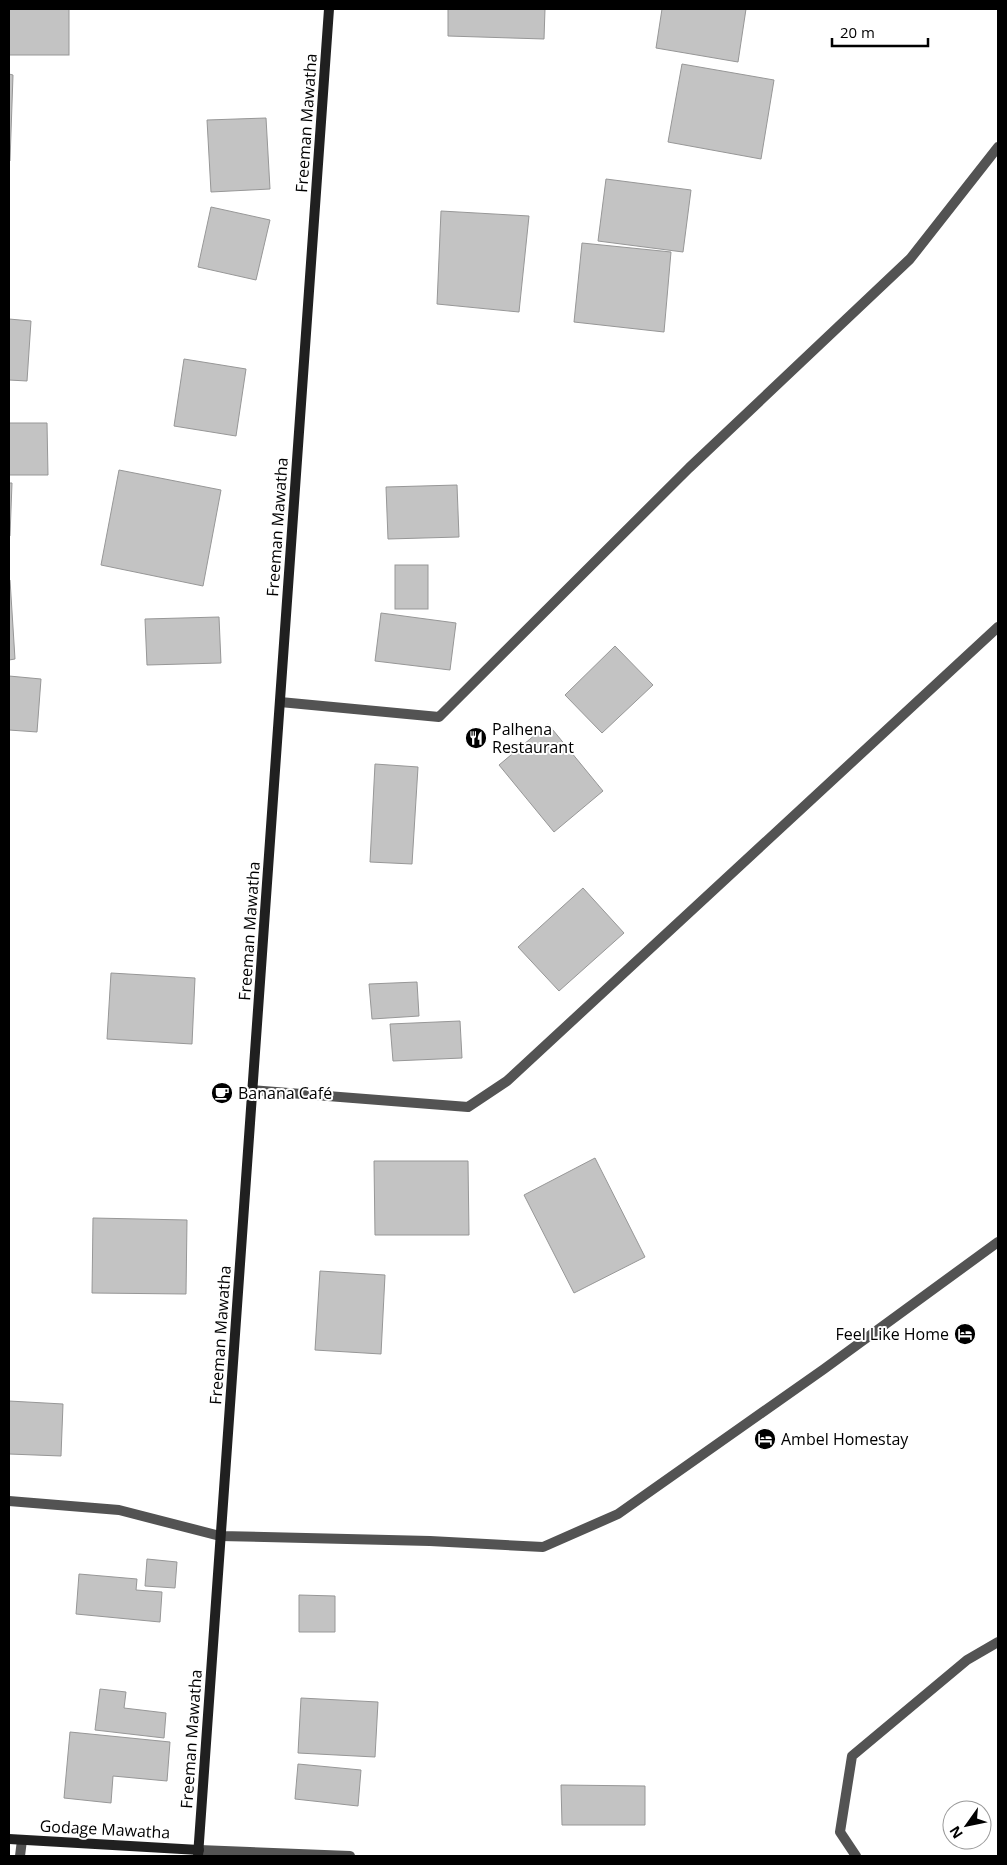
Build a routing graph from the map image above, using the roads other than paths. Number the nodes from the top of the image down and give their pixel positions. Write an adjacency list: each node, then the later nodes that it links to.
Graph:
1 (329, 9): 4 (street, Freeman Mawatha)
2 (998, 147): 4 (street)
3 (998, 628): 5 (street)
4 (280, 702): 5 (street, Freeman Mawatha)
5 (252, 1090): 8 (street, Freeman Mawatha)
6 (998, 1242): 8 (street)
7 (9, 1501): 8 (street)
8 (220, 1536): 12 (street, Freeman Mawatha)
9 (998, 1642): 15 (street)
10 (9, 1839): 11 (street, Godage Mawatha)
11 (22, 1840): 12 (street, Godage Mawatha); 13 (street)
12 (199, 1853): 14 (street)
13 (20, 1856)
14 (350, 1856)
15 (856, 1856)

